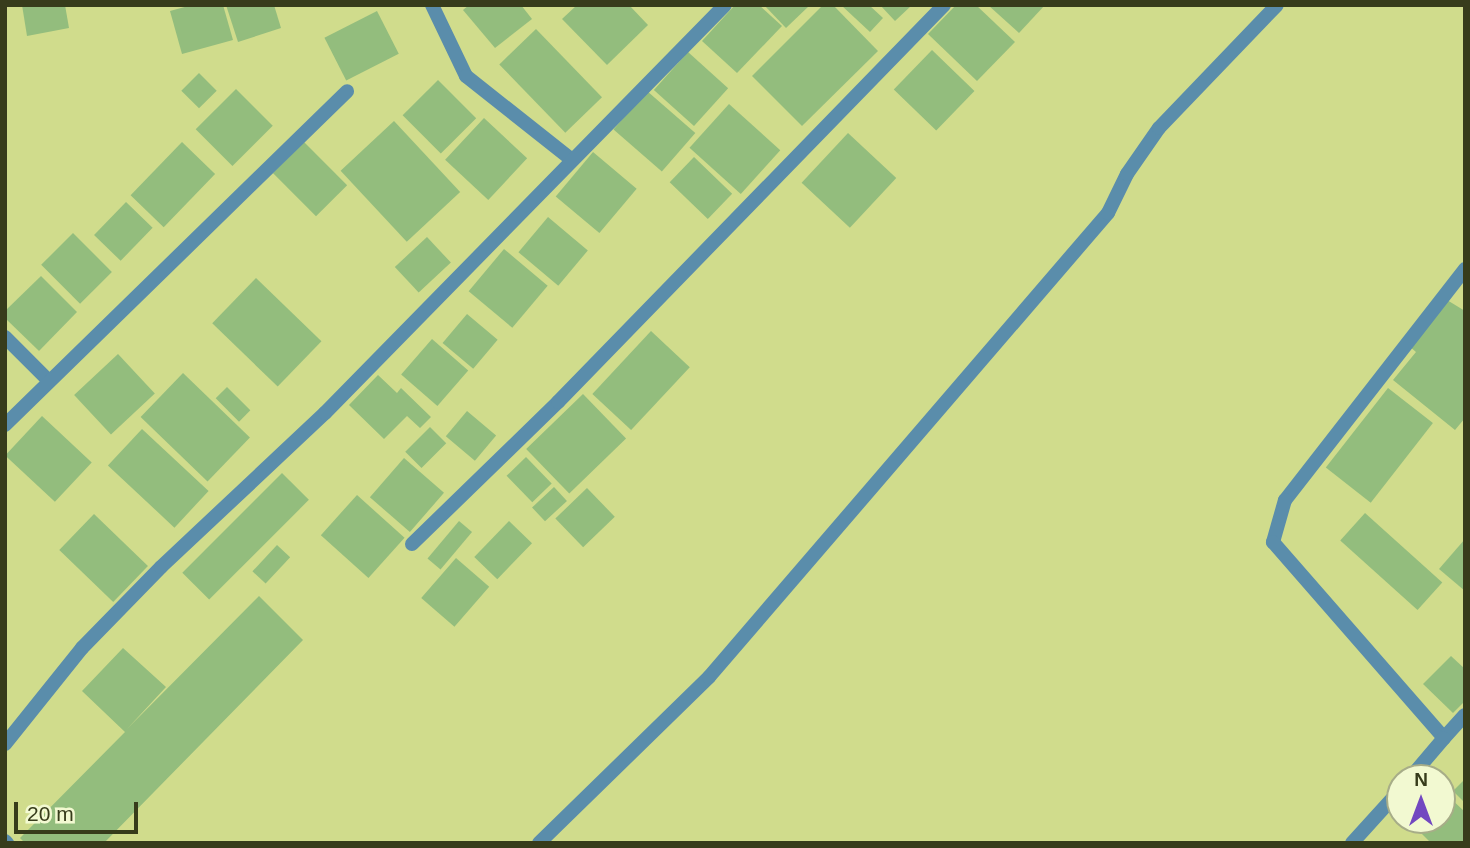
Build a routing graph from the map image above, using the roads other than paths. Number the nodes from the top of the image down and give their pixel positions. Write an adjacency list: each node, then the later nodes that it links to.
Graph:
1 (432, 5): 6 (street)
2 (725, 5): 6 (street)
3 (944, 5): 11 (street)
4 (1277, 5): 17 (street)
5 (347, 91): 9 (street)
6 (572, 160): 14 (street)
7 (1465, 269): 13 (street)
8 (5, 337): 9 (street)
9 (48, 380): 10 (street)
10 (5, 425)
11 (412, 544)
12 (1465, 715): 13 (street)
13 (1444, 738): 15 (street)
14 (5, 744)
15 (1422, 764)
16 (1386, 805): 18 (street)
17 (539, 843)
18 (1352, 843)

